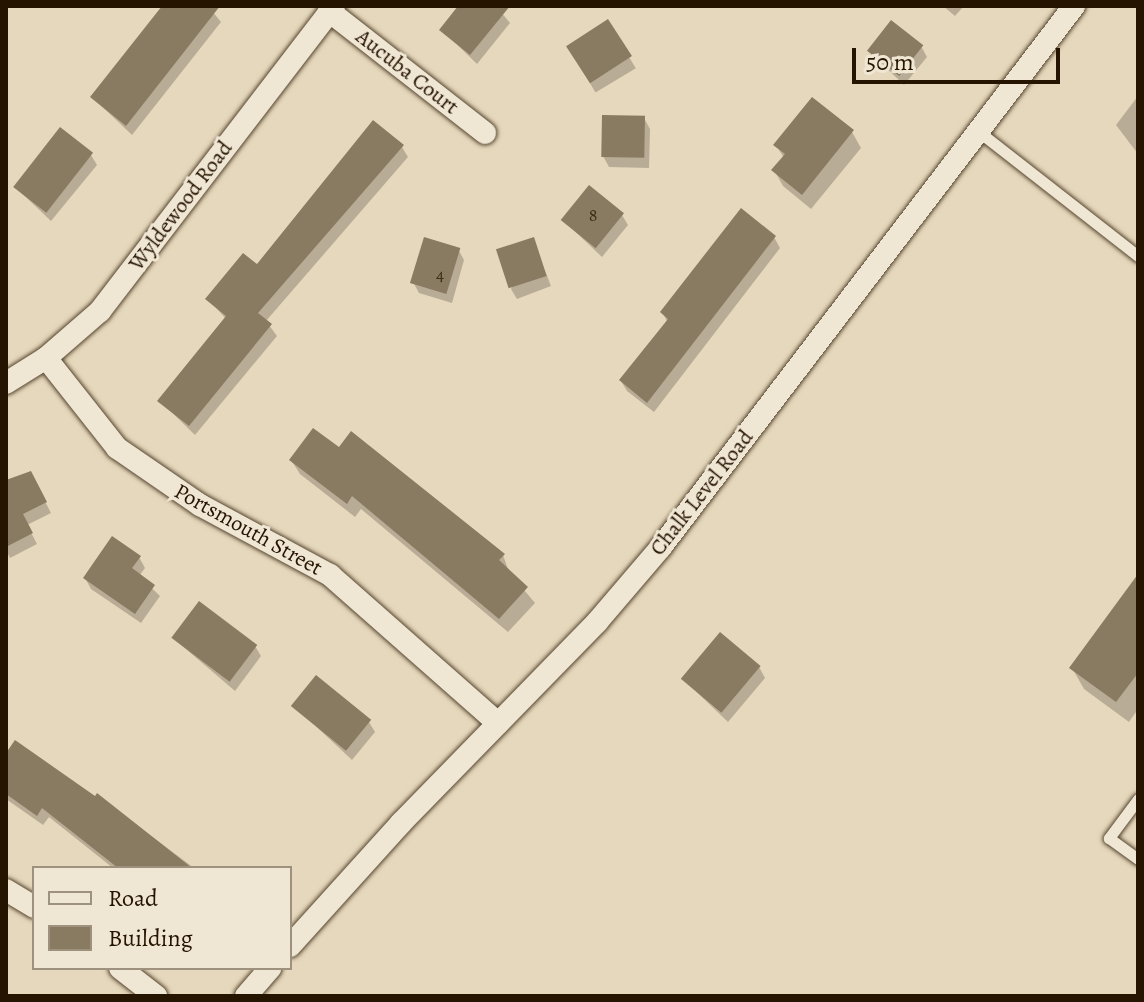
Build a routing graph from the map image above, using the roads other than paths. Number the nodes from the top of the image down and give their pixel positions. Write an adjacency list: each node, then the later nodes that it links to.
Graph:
1 (1074, 6): 3 (street, Chalk Level Road)
2 (332, 9): 4 (street, Aucuba Court); 6 (street, Wyldewood Road)
3 (978, 131): 5 (lane); 8 (street, Chalk Level Road)
4 (485, 133)
5 (1138, 256)
6 (46, 358): 7 (street, Wyldewood Road); 8 (street, Portsmouth Street)
7 (6, 383)
8 (498, 723): 13 (street, Chalk Level Road)
9 (1138, 799): 10 (lane)
10 (1138, 859)
11 (6, 890): 12 (street)
12 (32, 906)
13 (292, 944)
14 (123, 970): 16 (street)
15 (268, 970): 17 (street)
16 (156, 996)
17 (246, 996)

